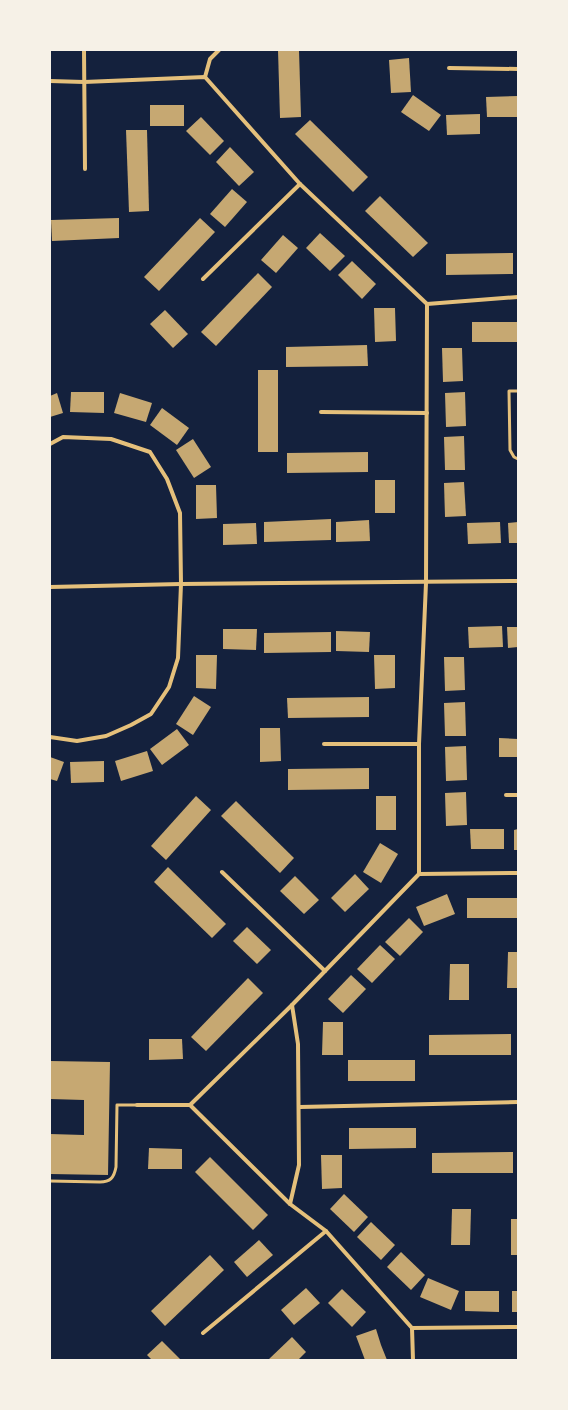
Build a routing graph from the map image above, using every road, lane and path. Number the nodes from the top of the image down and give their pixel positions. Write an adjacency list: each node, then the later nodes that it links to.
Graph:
1 (84, 50): 7 (street)
2 (219, 50): 5 (street)
3 (449, 68): 4 (street)
4 (518, 69)
5 (205, 77): 7 (street); 9 (street)
6 (50, 80): 7 (street)
7 (84, 82): 8 (street)
8 (85, 169)
9 (300, 184): 10 (street); 12 (street)
10 (203, 279)
11 (518, 297): 12 (street)
12 (428, 304): 15 (street)
13 (518, 391): 17 (lane)
14 (321, 412): 15 (street)
15 (427, 413): 19 (street)
16 (50, 444): 20 (street)
17 (518, 459)
18 (518, 581): 19 (street)
19 (426, 583): 20 (street); 24 (street)
20 (181, 584): 21 (street); 22 (street)
21 (50, 587)
22 (50, 737)
23 (324, 744): 24 (street)
24 (419, 744): 29 (street)
25 (518, 794): 26 (street)
26 (506, 795)
27 (222, 872): 30 (street)
28 (518, 873): 29 (street)
29 (418, 874): 30 (street)
30 (325, 971): 31 (street)
31 (292, 1005): 34 (street); 35 (street)
32 (518, 1102): 35 (street)
33 (137, 1105): 34 (street); 36 (lane)
34 (190, 1105): 37 (street)
35 (300, 1107): 37 (street)
36 (50, 1181)
37 (290, 1204): 38 (street)
38 (326, 1231): 40 (street); 41 (street)
39 (518, 1327): 40 (street)
40 (412, 1328): 42 (street)
41 (203, 1333)
42 (413, 1360)

